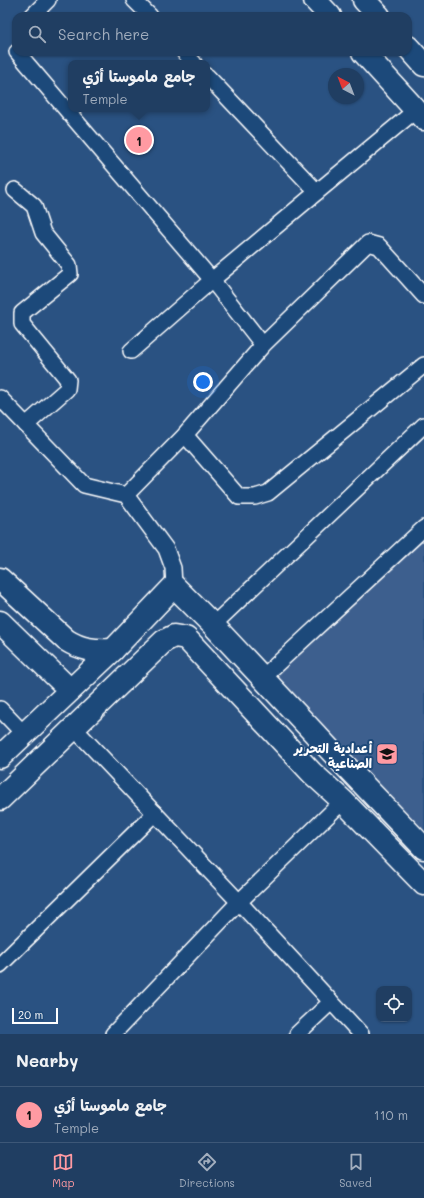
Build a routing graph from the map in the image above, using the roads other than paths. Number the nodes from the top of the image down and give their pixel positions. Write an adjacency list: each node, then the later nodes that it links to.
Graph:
1 (48, 0): 4 (street)
2 (134, 0): 5 (street)
3 (315, 0): 6 (street)
4 (36, 12)
5 (146, 12)
6 (326, 12)
7 (412, 52): 10 (street)
8 (21, 56): 12 (street)
9 (367, 56): 14 (street)
10 (424, 65)
11 (210, 79): 16 (street)
12 (68, 111)
13 (69, 112): 17 (street)
14 (420, 114): 16 (street)
15 (15, 190): 23 (street)
16 (317, 192): 17 (street)
17 (212, 280): 19 (street); 20 (street)
18 (424, 296): 19 (street)
19 (263, 345): 25 (street)
20 (131, 351)
21 (424, 365): 25 (street)
22 (0, 398): 23 (street)
23 (26, 425): 26 (street)
24 (424, 425): 31 (street)
25 (185, 436): 26 (street)
26 (126, 495): 29 (street)
27 (424, 528): 35 (street)
28 (0, 579): 32 (street)
29 (174, 586): 31 (street); 34 (street)
30 (0, 622): 33 (street)
31 (213, 625): 35 (street)
32 (50, 626): 33 (street); 34 (street)
33 (27, 649): 36 (street)
34 (112, 650): 36 (street)
35 (263, 677): 40 (street)
36 (70, 690): 39 (street)
37 (0, 709): 39 (street)
38 (74, 728): 42 (street); 43 (street); 45 (street)
39 (24, 734): 41 (street)
40 (333, 753): 42 (street); 46 (street)
41 (0, 757)
42 (312, 773): 44 (street)
43 (0, 799)
44 (343, 801): 47 (street); 48 (street)
45 (155, 814): 48 (street); 49 (street)
46 (424, 848)
47 (424, 884)
48 (239, 902): 50 (street); 51 (street)
49 (0, 964)
50 (331, 1002): 52 (street); 53 (street)
51 (113, 1034)
52 (298, 1034)
53 (361, 1034)

